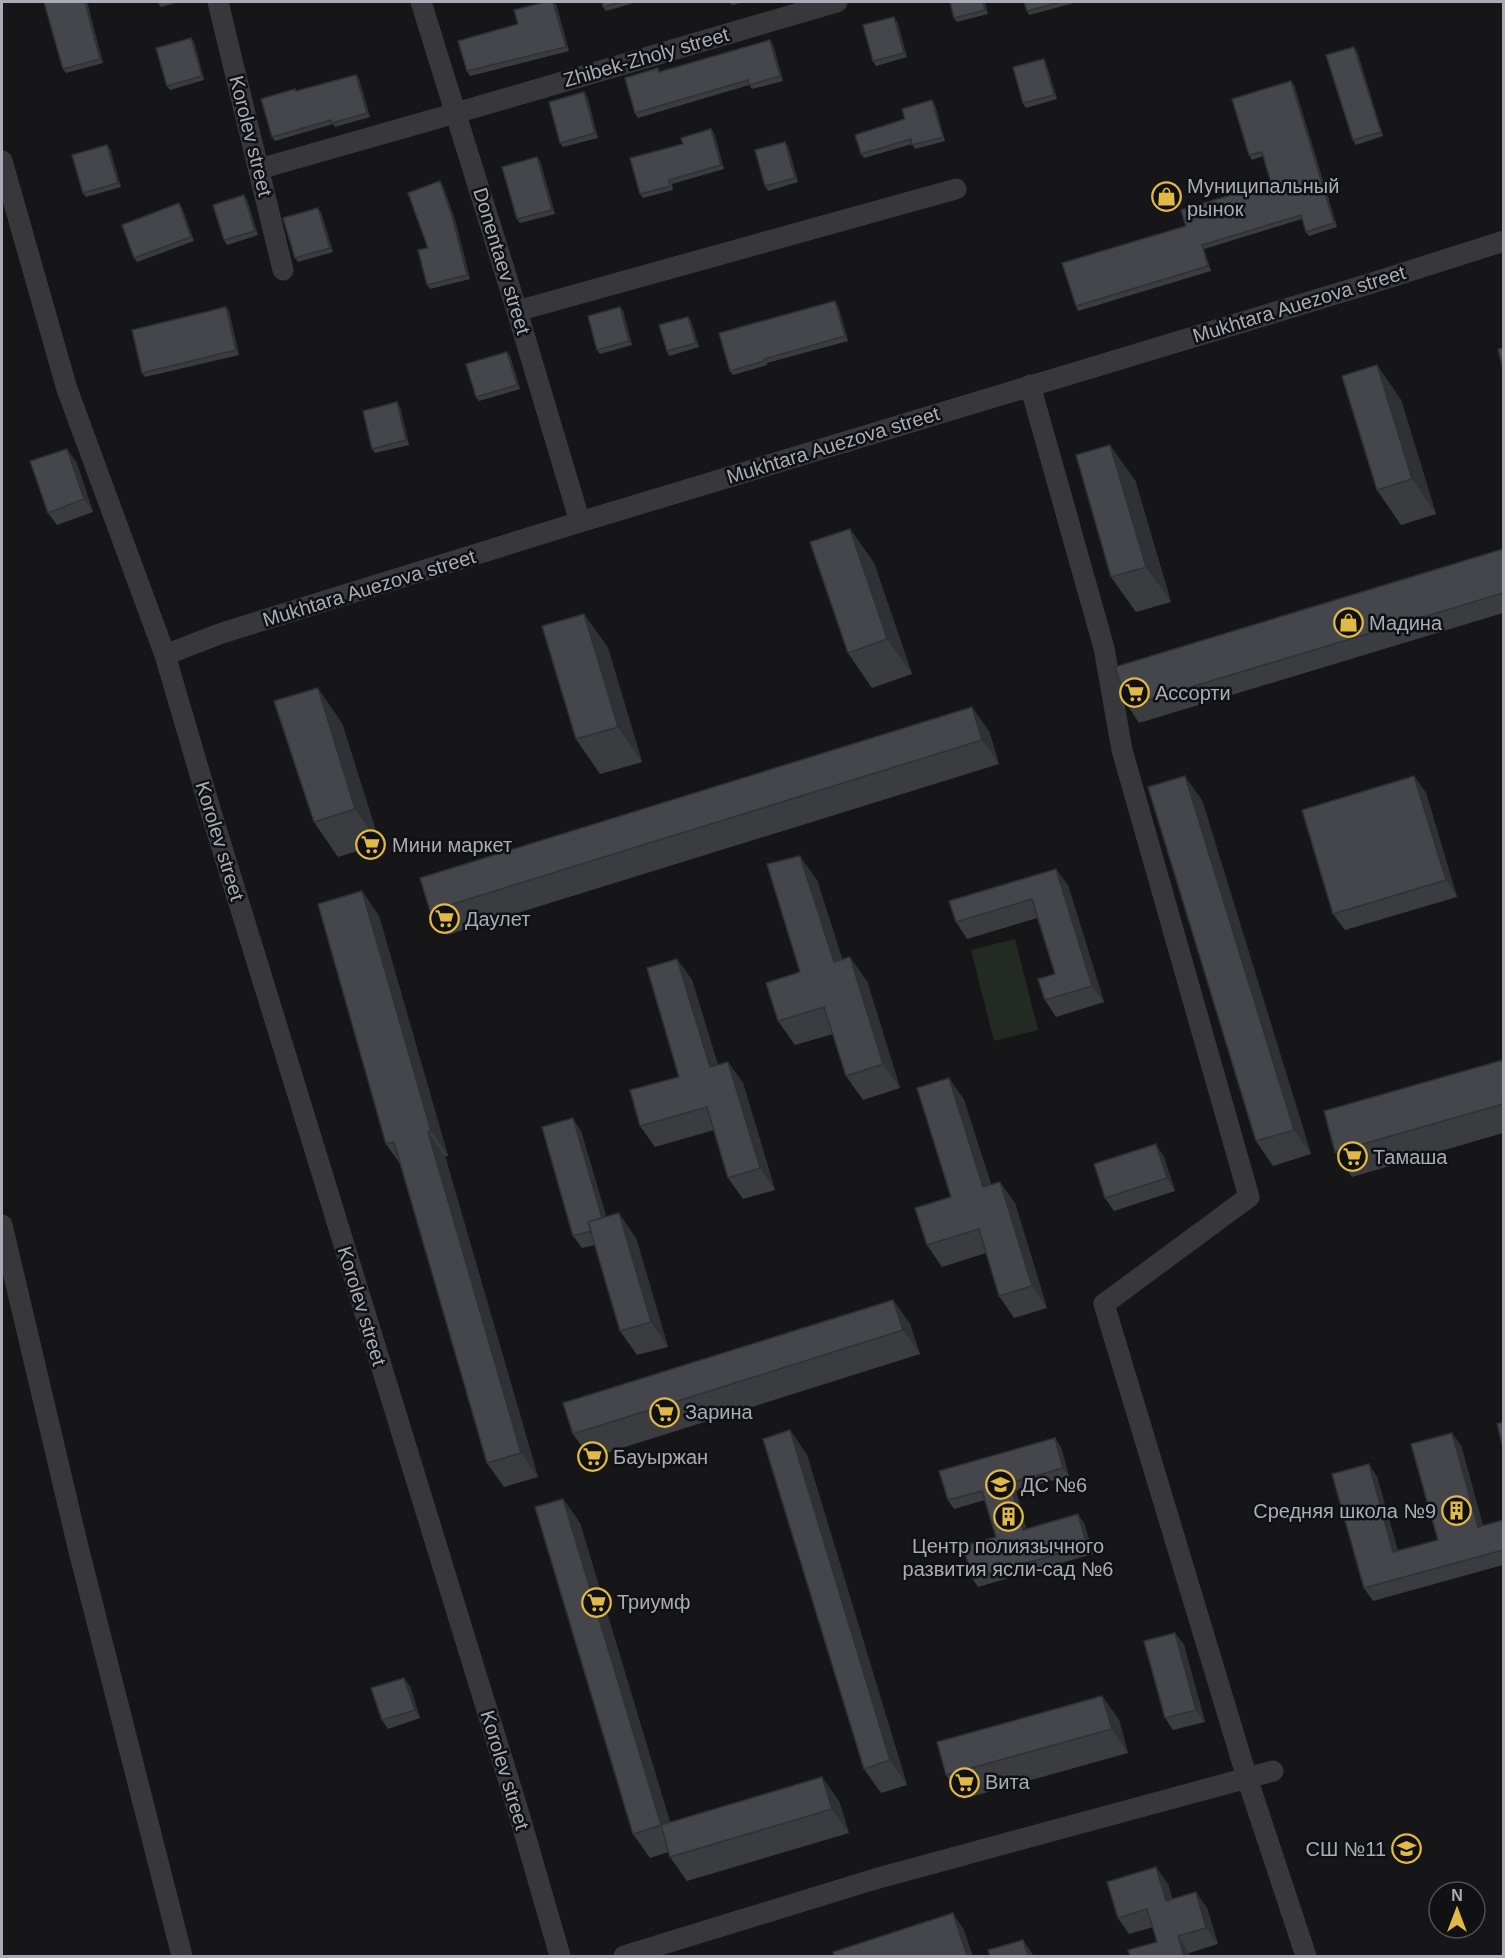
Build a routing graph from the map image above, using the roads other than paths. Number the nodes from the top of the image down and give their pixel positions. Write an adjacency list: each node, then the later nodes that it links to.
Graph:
1 (218, 2): 6 (street, Korolev street)
2 (421, 2): 4 (street, Donentaev street)
3 (837, 2): 4 (street, Zhibek-Zholy street)
4 (456, 114): 6 (street, Zhibek-Zholy street); 10 (street, Donentaev street)
5 (2, 161): 13 (street, Korolev street)
6 (259, 169): 9 (street, Korolev street)
7 (956, 189): 10 (street)
8 (1503, 241): 11 (street, Mukhtara Auezova street)
9 (283, 270)
10 (517, 311): 12 (street, Donentaev street)
11 (1030, 385): 12 (street, Mukhtara Auezova street); 16 (street)
12 (580, 522): 13 (street, Mukhtara Auezova street)
13 (165, 655): 18 (street, Korolev street)
14 (2, 1225): 17 (street)
15 (1273, 1771): 16 (street)
16 (1247, 1778): 19 (street); 20 (street)
17 (183, 1956)
18 (560, 1956)
19 (624, 1956)
20 (1306, 1956)

